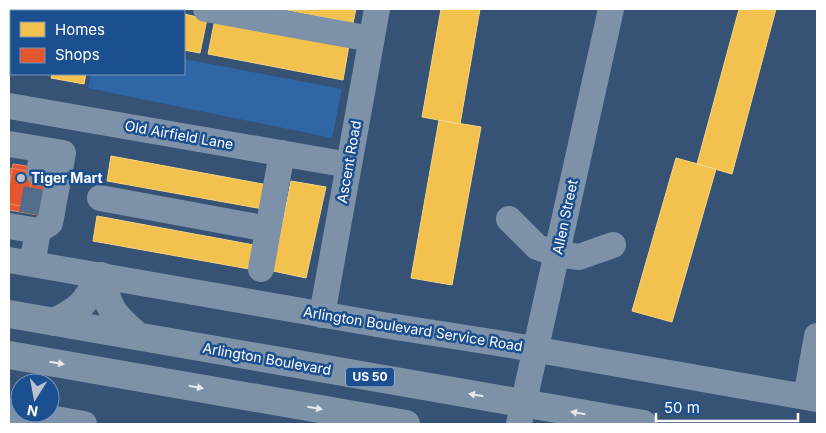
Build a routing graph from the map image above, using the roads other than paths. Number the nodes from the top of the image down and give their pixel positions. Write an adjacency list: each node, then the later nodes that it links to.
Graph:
1 (206, 9): 4 (street)
2 (377, 9): 4 (street, Ascent Road)
3 (611, 9): 14 (street, Allen Street)
4 (371, 39): 8 (street, Ascent Road)
5 (9, 106): 7 (street, Old Airfield Lane)
6 (9, 144): 11 (street)
7 (282, 153): 8 (street, Old Airfield Lane); 12 (street)
8 (348, 165): 19 (street, Ascent Road)
9 (100, 198): 12 (street)
10 (509, 218): 14 (street)
11 (27, 225): 15 (street)
12 (268, 229): 16 (street)
13 (613, 245): 14 (street)
14 (557, 254): 23 (street, Allen Street)
15 (20, 262): 17 (street, Arlington Boulevard Service Road)
16 (261, 269)
17 (101, 276): 19 (street, Arlington Boulevard Service Road); 20 (highway); 21 (highway)
18 (9, 314): 20 (highway, Arlington Boulevard / US 50)
19 (322, 315): 23 (street, Arlington Boulevard Service Road)
20 (54, 322): 21 (highway, Arlington Boulevard / US 50)
21 (138, 336): 27 (highway, Arlington Boulevard / US 50, one-way to 21)
22 (817, 336): 25 (street)
23 (536, 349): 25 (street, Arlington Boulevard Service Road); 27 (street, Allen Street)
24 (9, 355): 29 (highway, one-way to 29)
25 (812, 398)
26 (9, 411): 28 (street)
27 (522, 414): 30 (highway, Arlington Boulevard / US 50, one-way to 27)
28 (84, 424)
29 (406, 424)
30 (643, 424)

